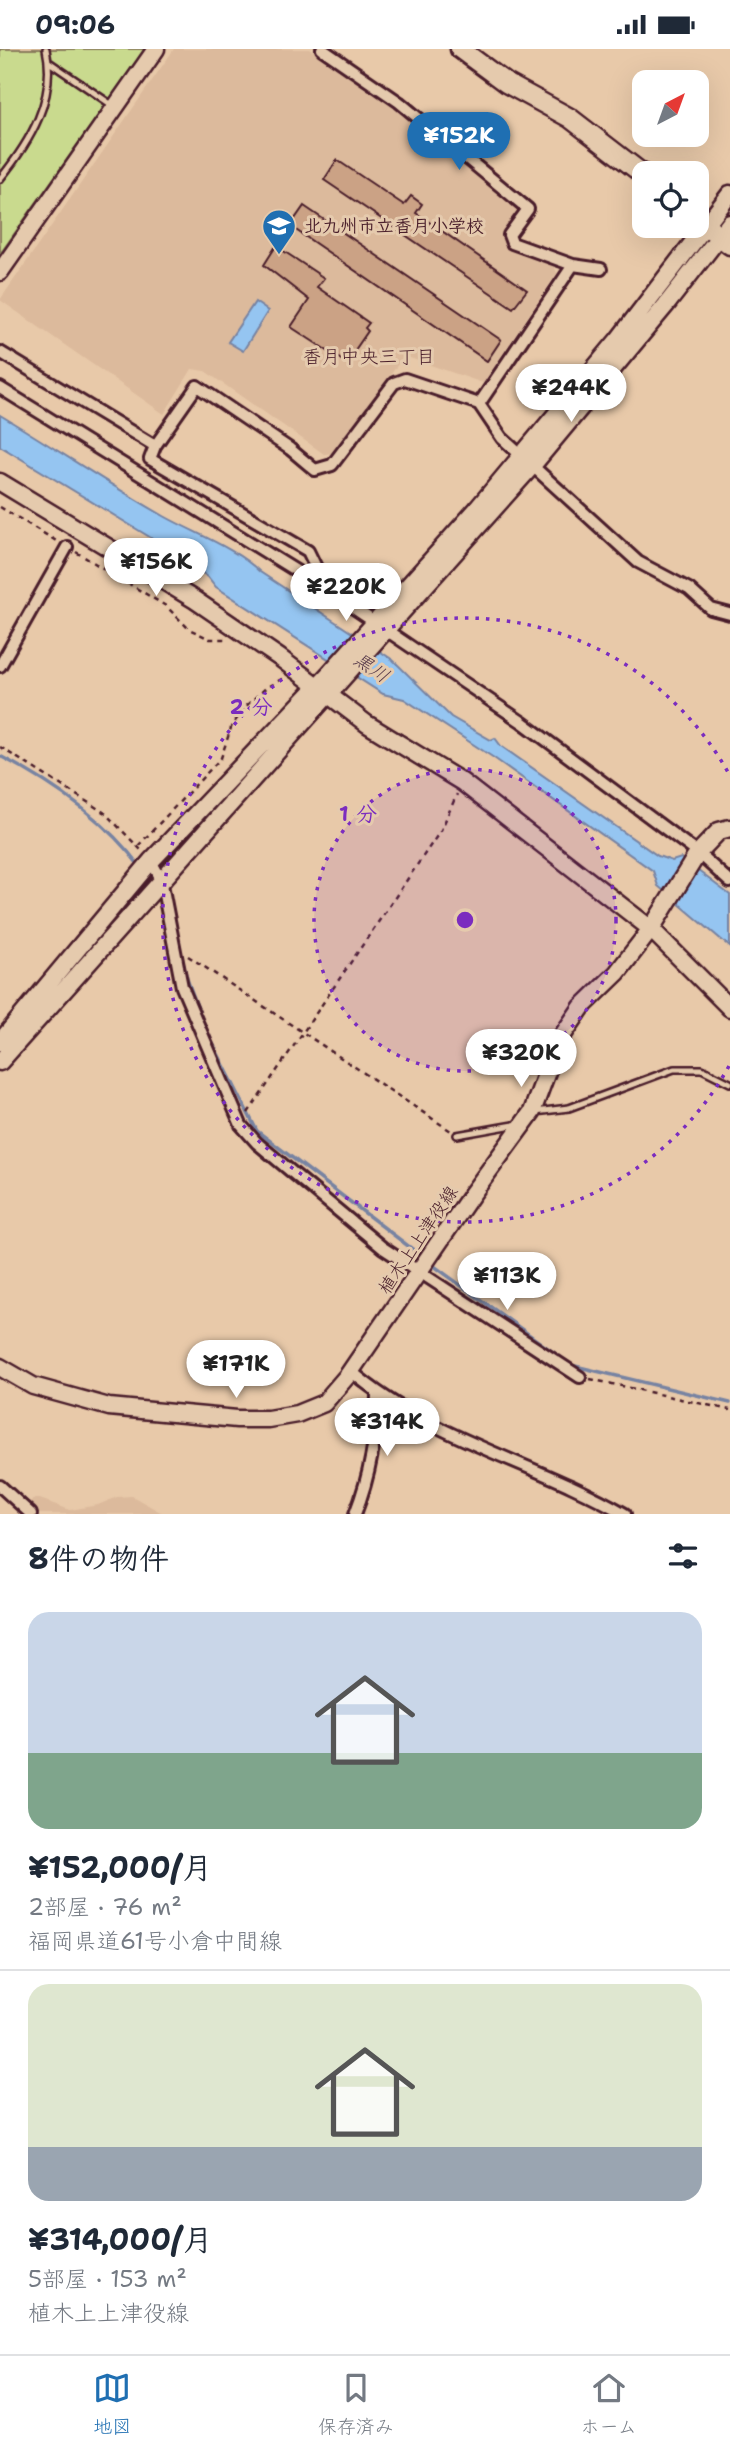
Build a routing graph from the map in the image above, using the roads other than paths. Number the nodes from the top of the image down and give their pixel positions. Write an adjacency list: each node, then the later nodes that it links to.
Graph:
1 (46, 49): 5 (lane)
2 (156, 49): 6 (street)
3 (322, 49): 11 (street)
4 (460, 49): 7 (main road)
5 (49, 62): 6 (lane); 8 (lane)
6 (115, 107): 13 (street)
7 (632, 166)
8 (0, 179)
9 (730, 194): 10 (street)
10 (717, 230): 18 (street)
11 (573, 265): 12 (street); 16 (street)
12 (601, 269)
13 (0, 272)
14 (0, 352): 17 (street)
15 (0, 388): 21 (street)
16 (479, 404): 17 (street); 18 (street)
17 (155, 446): 21 (street)
18 (526, 460): 22 (street); 23 (street)
19 (0, 482): 25 (street)
20 (67, 547): 24 (street)
21 (327, 590): 23 (street)
22 (730, 614)
23 (379, 627): 25 (street); 27 (street)
24 (0, 666)
25 (327, 685): 28 (street); 29 (street); 31 (street)
26 (730, 828): 27 (street, 植木上上津役線)
27 (696, 857): 30 (street); 31 (street, 植木上上津役線)
28 (151, 860): 29 (street); 33 (street)
29 (161, 879): 34 (street); 38 (street)
30 (730, 882)
31 (650, 929): 32 (street); 36 (street, 植木上上津役線)
32 (730, 1008)
33 (0, 1042)
34 (0, 1062)
35 (730, 1083): 36 (lane)
36 (528, 1117): 37 (lane); 38 (street, 植木上上津役線)
37 (457, 1135)
38 (419, 1271): 40 (street, 植木上上津役線); 41 (street)
39 (0, 1367): 40 (street, 植木上上津役線)
40 (351, 1371): 42 (street)
41 (580, 1377)
42 (377, 1394): 47 (street); 48 (street)
43 (0, 1486): 44 (street)
44 (13, 1498): 45 (street); 46 (street)
45 (16, 1514)
46 (31, 1514)
47 (355, 1514)
48 (625, 1514)

